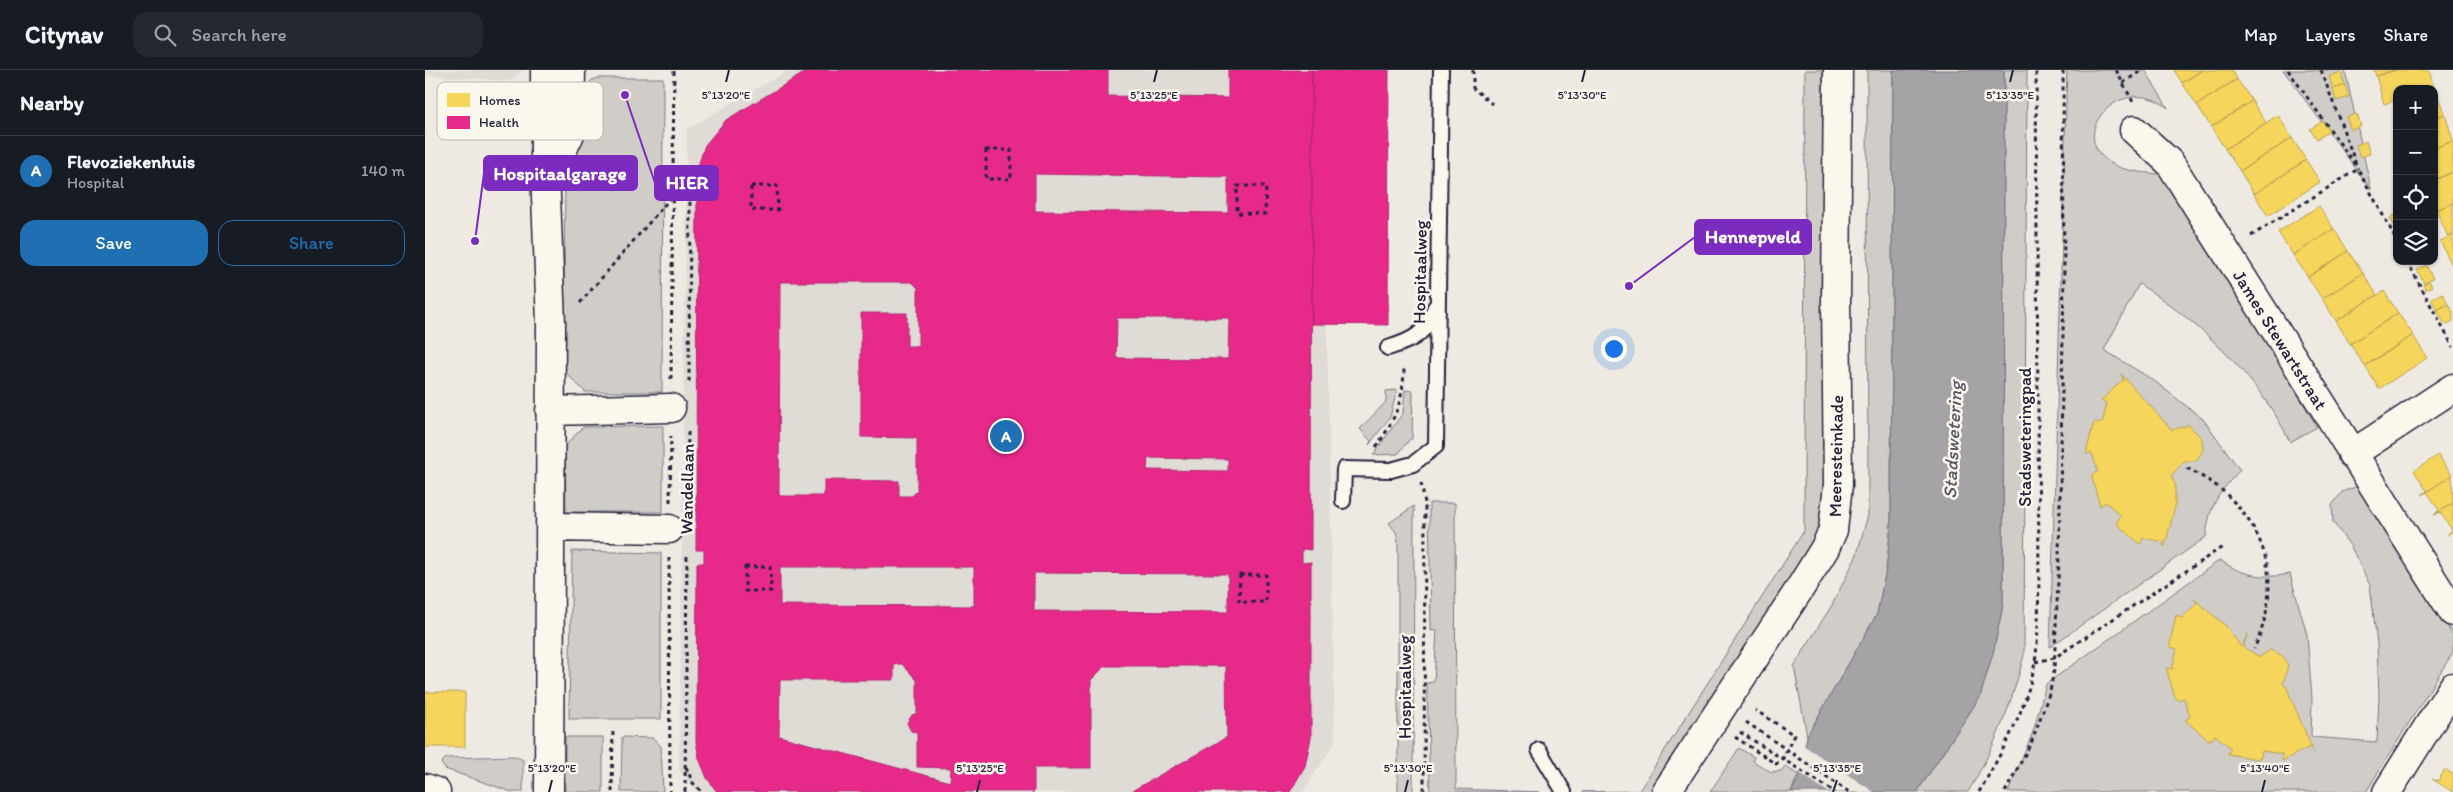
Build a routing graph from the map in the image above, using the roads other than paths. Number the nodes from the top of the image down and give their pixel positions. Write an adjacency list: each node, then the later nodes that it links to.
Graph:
1 (1441, 70): 7 (lane, Hospitaalweg)
2 (1837, 70): 23 (street, Meeresteinkade)
3 (2134, 130): 12 (street, James Stewartstraat)
4 (545, 140): 6 (street)
5 (567, 140): 6 (street)
6 (545, 171): 11 (street)
7 (1439, 294): 8 (lane); 13 (lane, Hospitaalweg)
8 (1388, 348)
9 (2453, 388): 12 (street)
10 (680, 399): 11 (street)
11 (550, 411): 14 (street)
12 (2352, 454): 16 (street, James Stewartstraat)
13 (1343, 501)
14 (551, 527): 15 (street, Wandellaan); 21 (street)
15 (681, 529)
16 (2453, 612)
17 (2453, 687): 24 (street)
18 (1539, 750): 22 (lane)
19 (425, 788): 20 (street)
20 (436, 792)
21 (549, 792)
22 (1564, 792)
23 (1666, 792)
24 (2387, 792)

